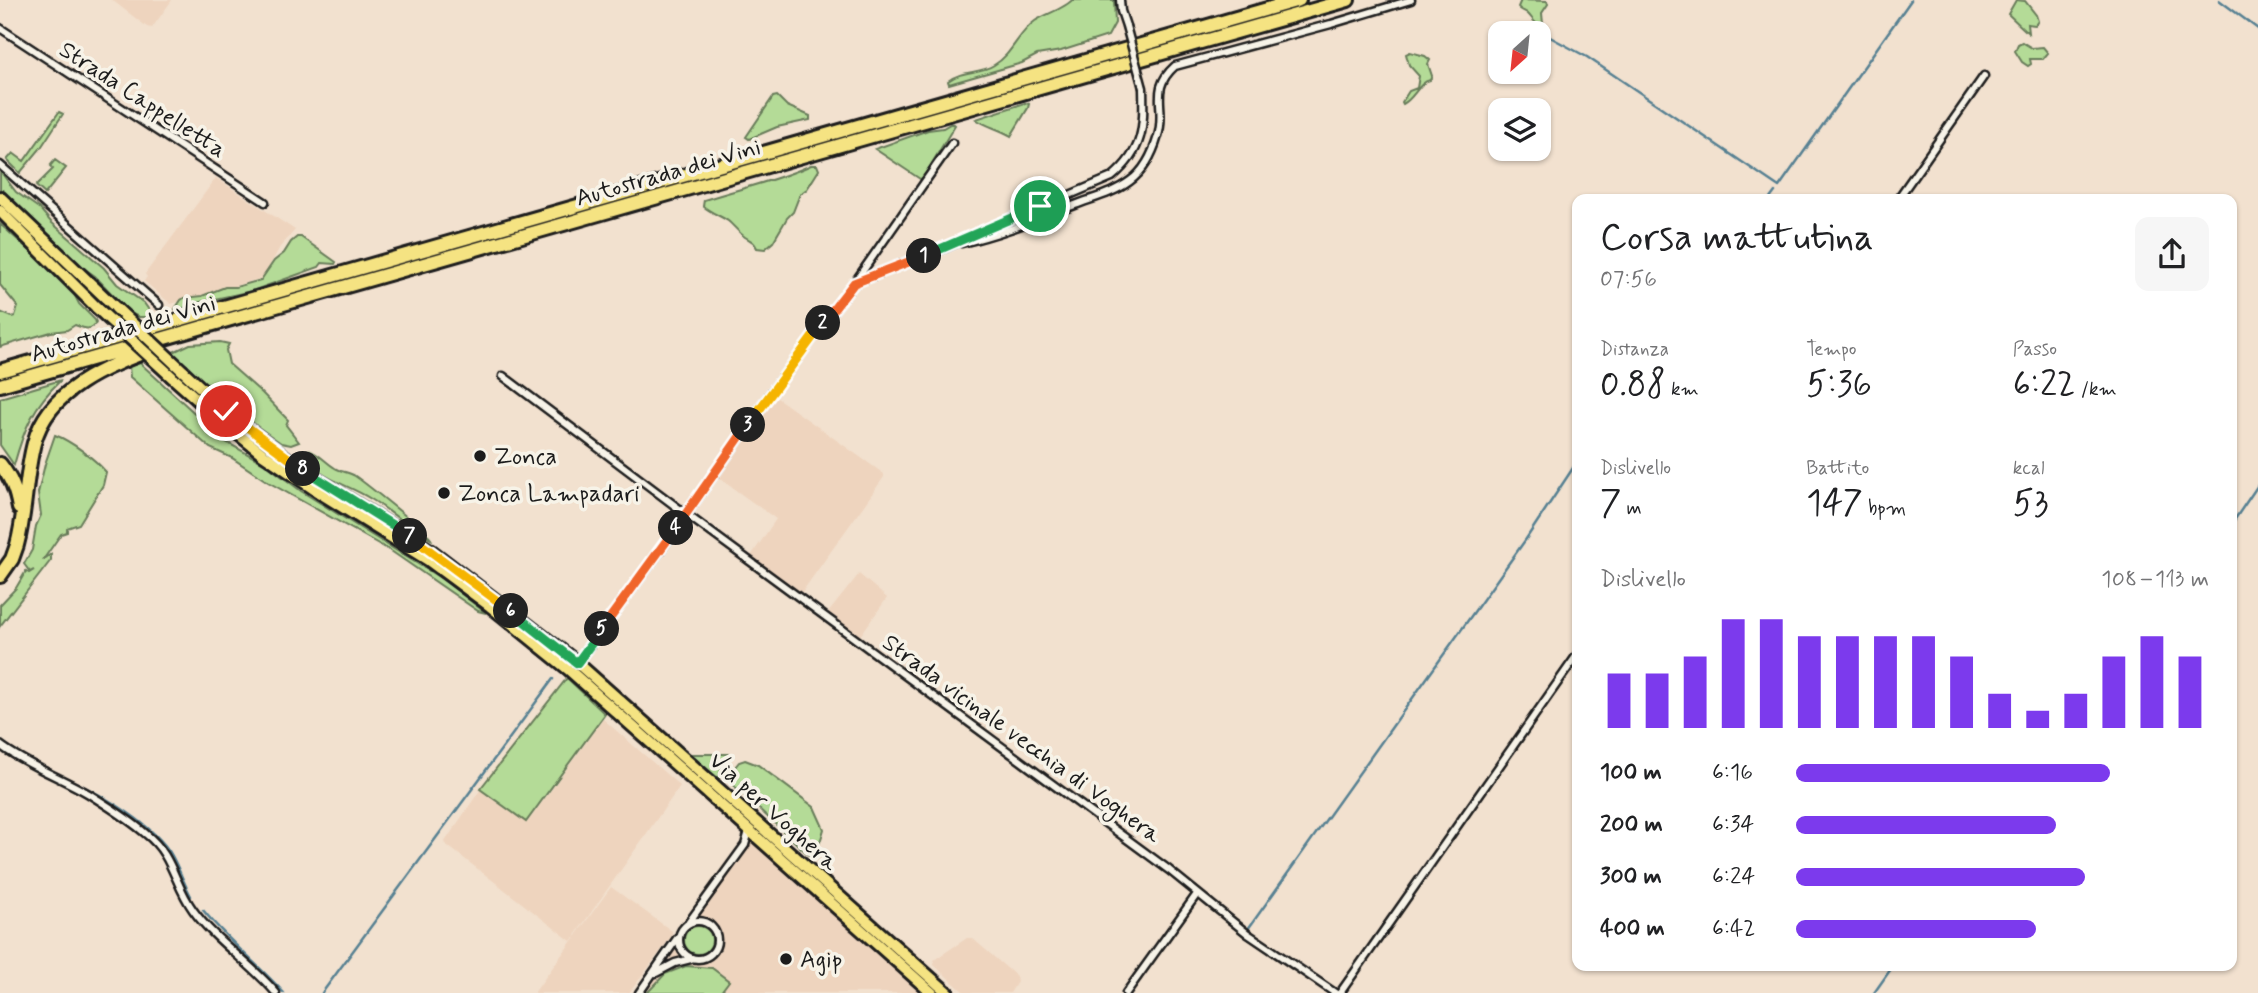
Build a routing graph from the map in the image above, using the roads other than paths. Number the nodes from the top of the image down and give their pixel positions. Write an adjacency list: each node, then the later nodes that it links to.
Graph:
1 (1120, 0): 13 (street, bridge)
2 (1299, 0): 17 (highway, Autostrada dei Vini)
3 (1348, 0): 16 (highway, Autostrada dei Vini)
4 (1410, 0): 13 (street)
5 (0, 28): 11 (street, Strada Cappelletta)
6 (1984, 76): 9 (street)
7 (952, 143): 14 (street)
8 (0, 165): 15 (street)
9 (1901, 194)
10 (0, 197): 25 (main road, bridge)
11 (265, 202)
12 (0, 211): 25 (main road, bridge)
13 (947, 247): 14 (street)
14 (854, 283): 21 (street)
15 (159, 305)
16 (222, 322): 19 (highway, Autostrada dei Vini); 22 (highway)
17 (0, 369)
18 (503, 376): 21 (street, Strada vicinale vecchia di Voghera)
19 (0, 385)
20 (0, 464): 22 (highway)
21 (686, 514): 25 (street); 28 (street, Strada vicinale vecchia di Voghera)
22 (20, 533): 23 (highway)
23 (0, 576)
24 (1572, 662): 39 (street)
25 (573, 664): 27 (main road, Via per Voghera); 36 (main road, Via per Voghera)
26 (0, 745): 33 (street)
27 (749, 831): 29 (street); 35 (main road, Via per Voghera)
28 (1197, 894): 37 (street); 38 (street, Strada vicinale vecchia di Voghera)
29 (687, 924): 30 (street); 31 (street)
30 (679, 935): 31 (street); 32 (street)
31 (692, 959): 32 (street)
32 (651, 976): 34 (street)
33 (276, 993)
34 (639, 993)
35 (932, 993)
36 (948, 993)
37 (1126, 993)
38 (1335, 993)
39 (1340, 993)

